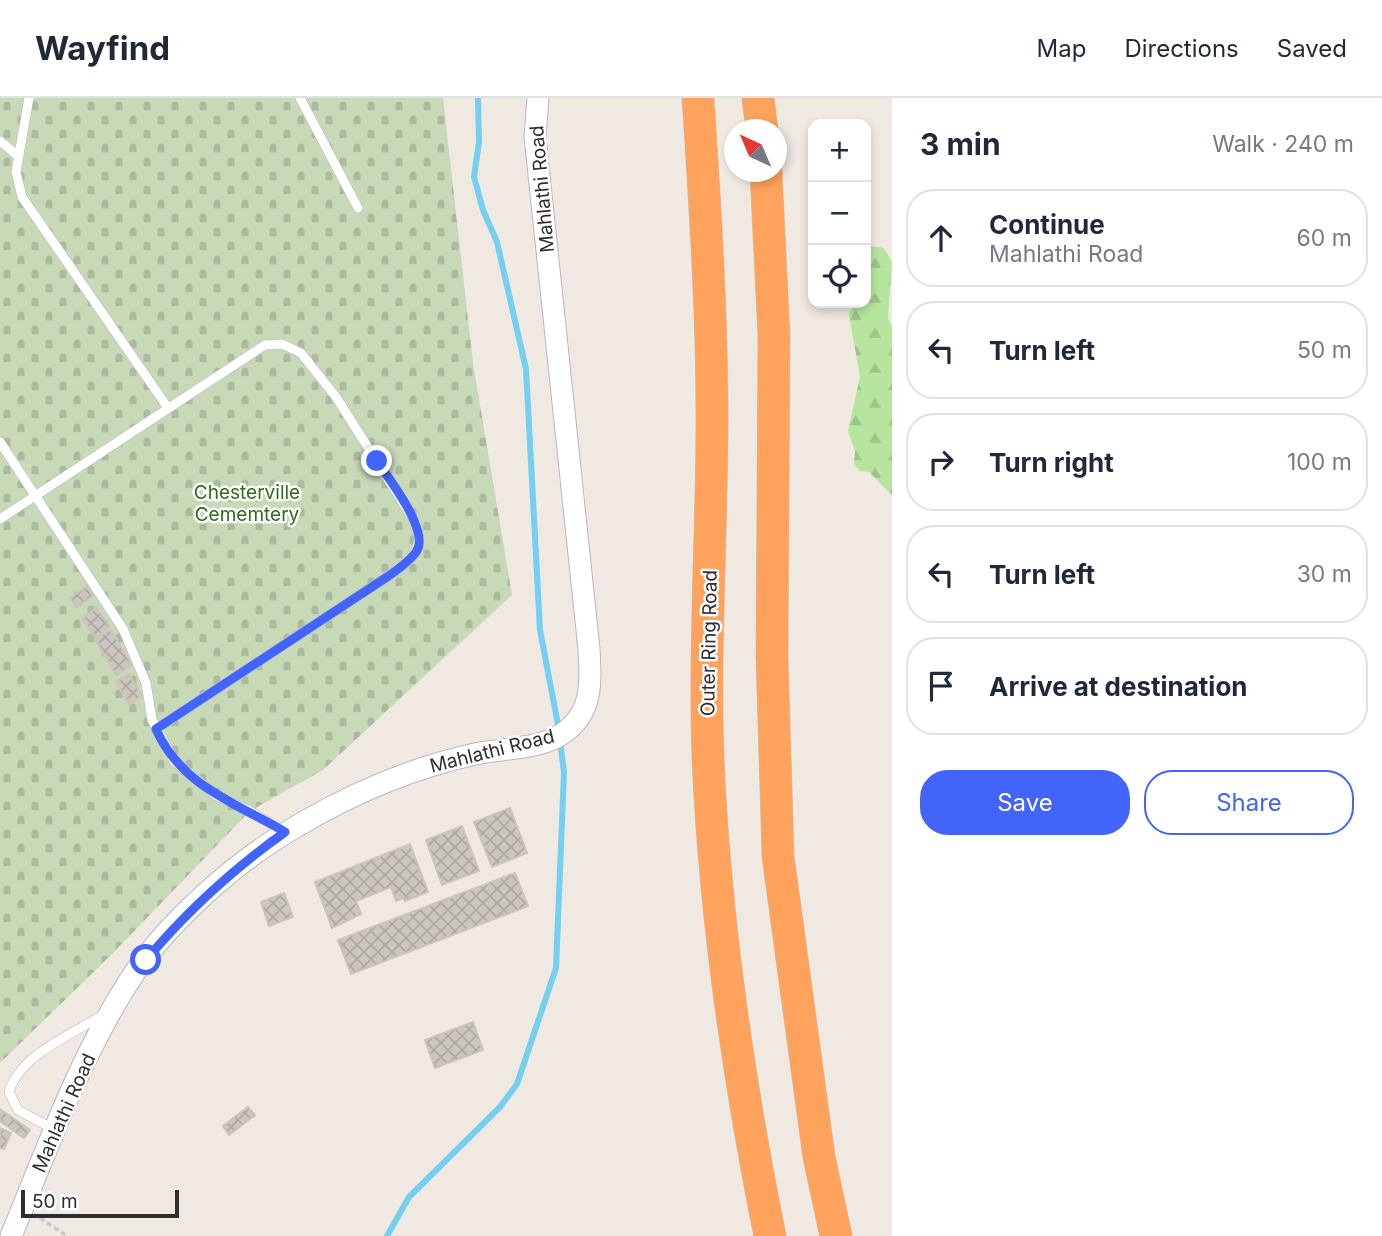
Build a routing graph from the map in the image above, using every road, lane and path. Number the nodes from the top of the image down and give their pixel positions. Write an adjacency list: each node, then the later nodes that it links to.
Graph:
1 (29, 98): 8 (lane)
2 (300, 98): 10 (lane)
3 (538, 98): 16 (street, Mahlathi Road)
4 (698, 98): 22 (highway, Outer Ring Road)
5 (758, 98): 6 (highway)
6 (761, 119)
7 (0, 141): 8 (lane)
8 (18, 156): 11 (lane)
9 (766, 182): 23 (highway)
10 (358, 208)
11 (168, 408): 13 (lane); 15 (lane)
12 (0, 442): 13 (lane)
13 (36, 497): 14 (lane); 15 (lane)
14 (0, 519)
15 (156, 729): 16 (lane)
16 (285, 832): 17 (street, Mahlathi Road)
17 (112, 1010): 18 (street, Mahlathi Road); 18 (lane)
18 (54, 1130): 19 (street, Mahlathi Road)
19 (23, 1206): 20 (street, Mahlathi Road); 21 (path)
20 (11, 1236)
21 (67, 1236)
22 (770, 1236)
23 (836, 1236)

